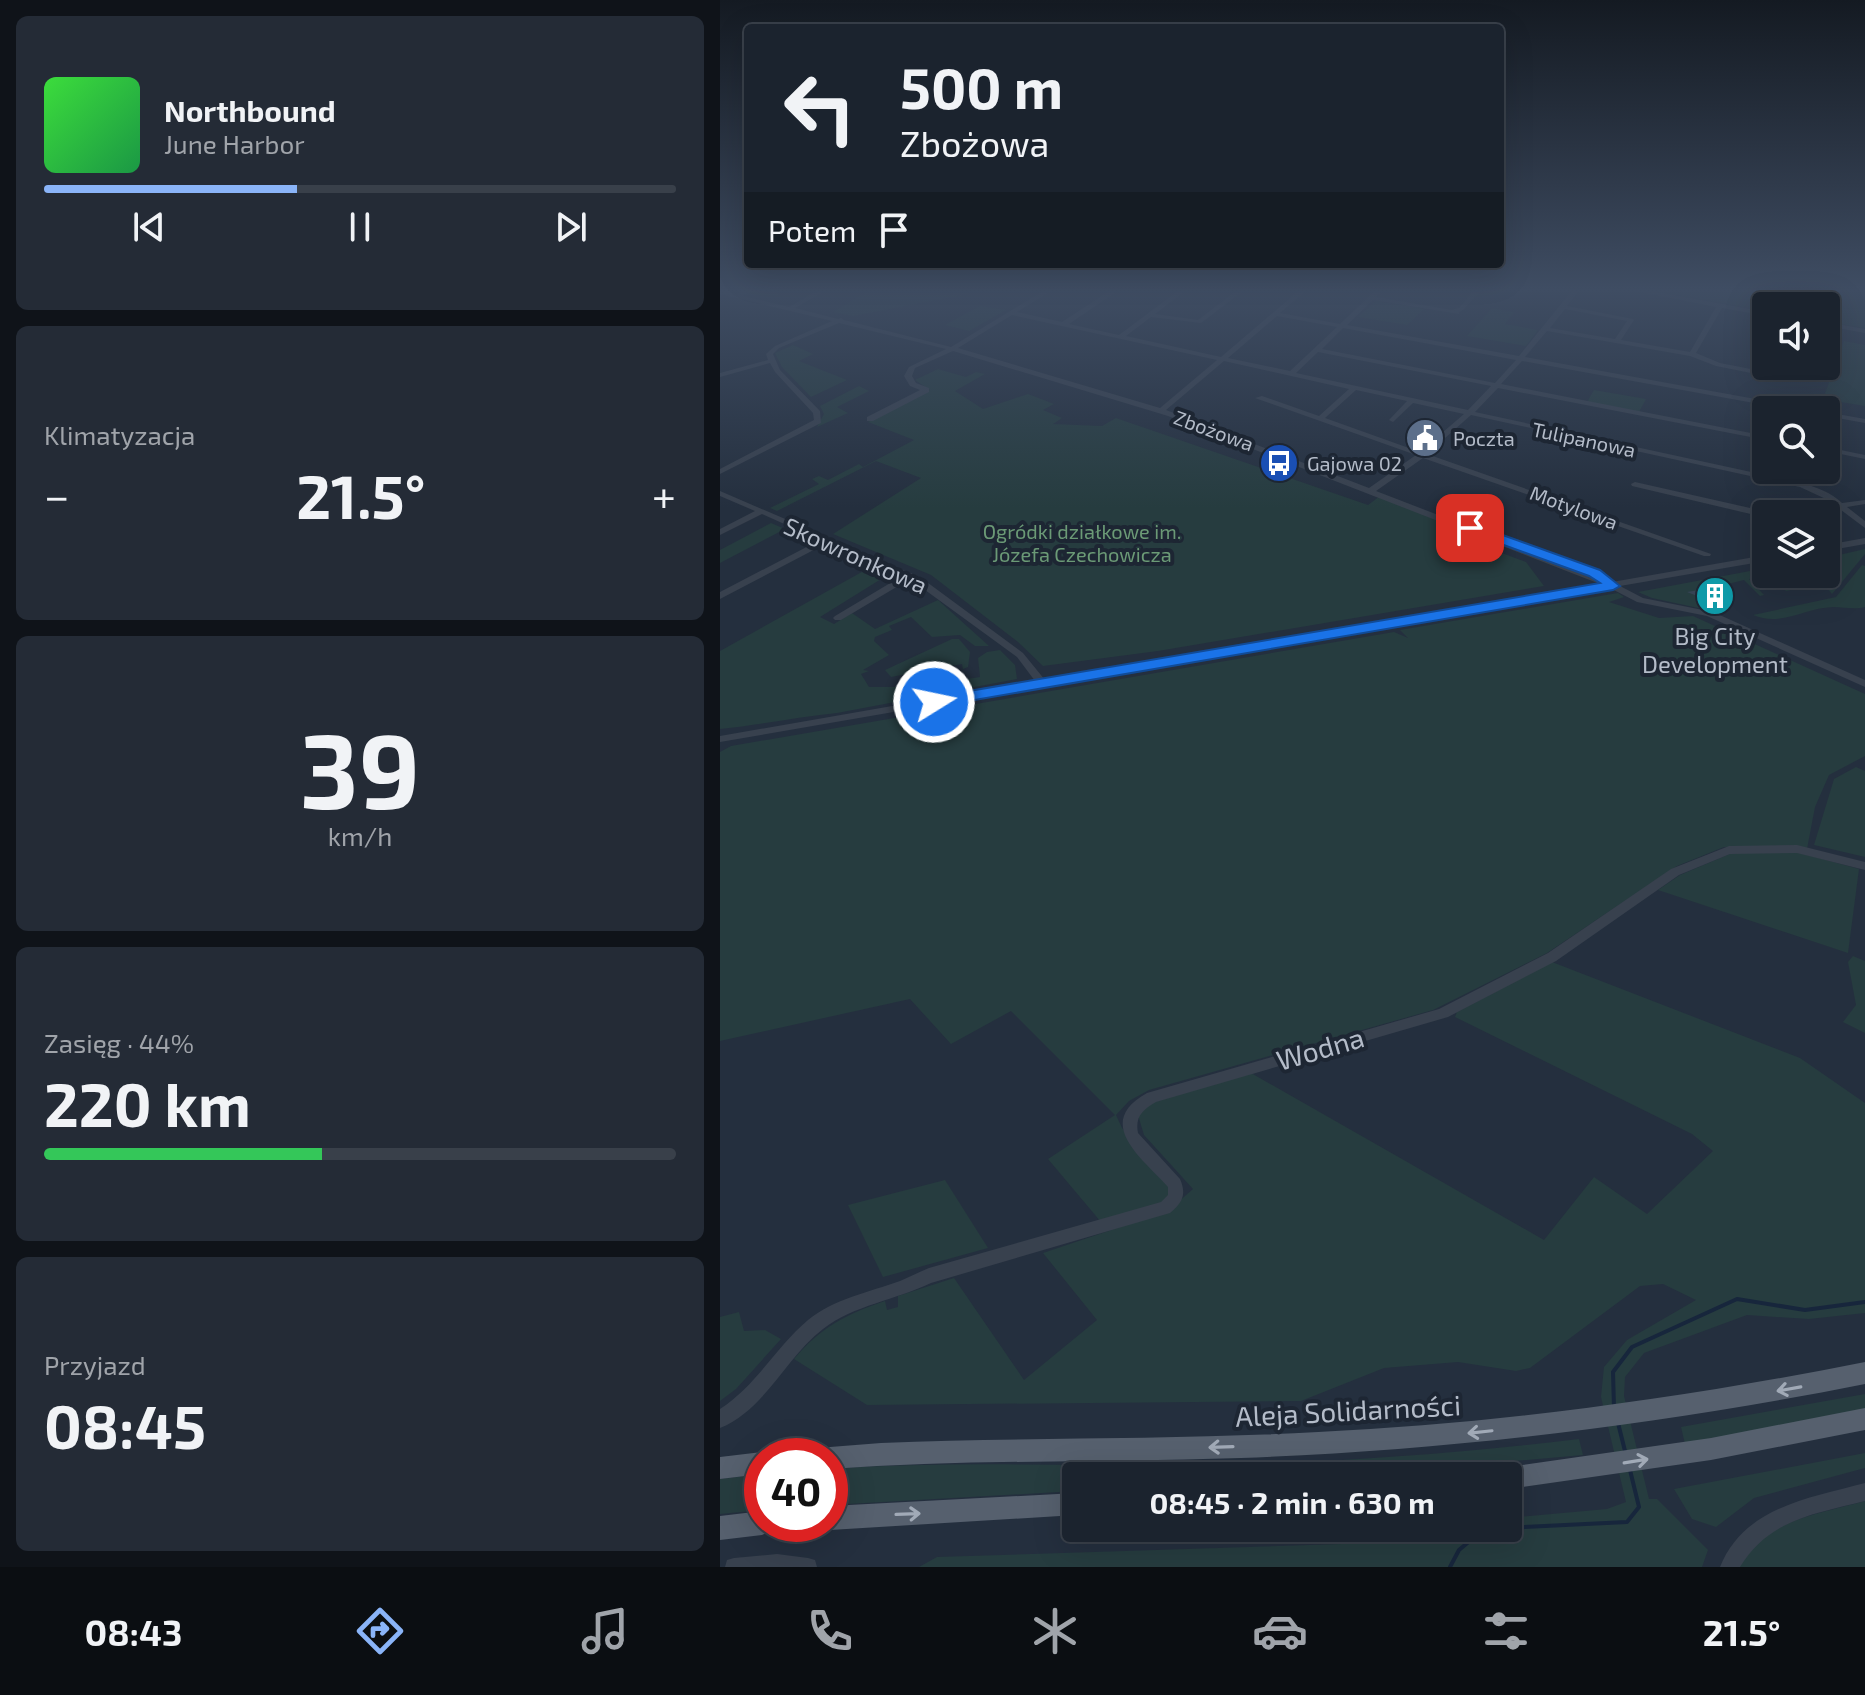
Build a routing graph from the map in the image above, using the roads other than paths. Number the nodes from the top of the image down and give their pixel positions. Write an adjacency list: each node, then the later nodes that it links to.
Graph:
1 (771, 361): 13 (street); 30 (street)
2 (927, 361): 23 (street)
3 (993, 361): 19 (street, Zbożowa)
4 (1220, 361): 19 (street)
5 (1233, 361): 12 (street, Tulipanowa)
6 (1305, 361): 12 (street)
7 (1372, 361): 14 (street)
8 (1520, 361): 14 (street)
9 (1534, 361): 18 (street)
10 (1709, 361): 11 (street)
11 (1752, 371)
12 (1291, 374): 15 (street, Tulipanowa)
13 (720, 375)
14 (1495, 386): 20 (street); 26 (street)
15 (1354, 388): 17 (street, Tulipanowa); 22 (street)
16 (1259, 398): 22 (street, Motylowa)
17 (1411, 401): 20 (street, Tulipanowa); 24 (street)
18 (1752, 401)
19 (1161, 411): 32 (street, Zbożowa)
20 (1466, 413): 28 (street); 34 (street, Tulipanowa)
21 (1840, 417): 25 (street)
22 (1321, 418): 28 (street, Motylowa)
23 (870, 419)
24 (1393, 420)
25 (1865, 421)
26 (1752, 435)
27 (1840, 452): 29 (street)
28 (1423, 454): 32 (street); 45 (street, Motylowa)
29 (1865, 457)
30 (720, 472)
31 (1635, 484): 39 (street)
32 (1371, 490): 48 (street, Zbożowa)
33 (720, 493): 38 (street, Skowronkowa)
34 (1834, 500)
35 (1865, 502): 36 (street)
36 (1840, 503)
37 (1840, 504): 40 (street, Tulipanowa)
38 (760, 512): 41 (street); 42 (street, Skowronkowa)
39 (1752, 513)
40 (1865, 525)
41 (720, 532)
42 (826, 540): 47 (street, Skowronkowa); 49 (street)
43 (1865, 541): 44 (street)
44 (1840, 545)
45 (1707, 554)
46 (1752, 561): 48 (street)
47 (910, 575): 50 (street); 51 (street, Skowronkowa)
48 (1613, 586): 52 (street); 53 (street, Zbożowa)
49 (720, 596)
50 (838, 618)
51 (1023, 659): 52 (street, Skowronkowa); 54 (street)
52 (1042, 683): 54 (street)
53 (1865, 684)
54 (1022, 687): 55 (street)
55 (720, 739)
56 (1865, 866): 58 (street, Wodna)
57 (1865, 1373): 60 (main road, Aleja Solidarności, one-way to 60)
58 (720, 1419)
59 (1865, 1419): 63 (main road, one-way to 59)
60 (848, 1457)
61 (744, 1465): 62 (main road)
62 (720, 1468)
63 (1522, 1476)
64 (1865, 1492): 71 (street)
65 (1062, 1505): 66 (main road, one-way to 65)
66 (848, 1517)
67 (744, 1525): 68 (main road)
68 (720, 1528)
69 (734, 1567): 70 (street)
70 (808, 1567)
71 (1729, 1567)

